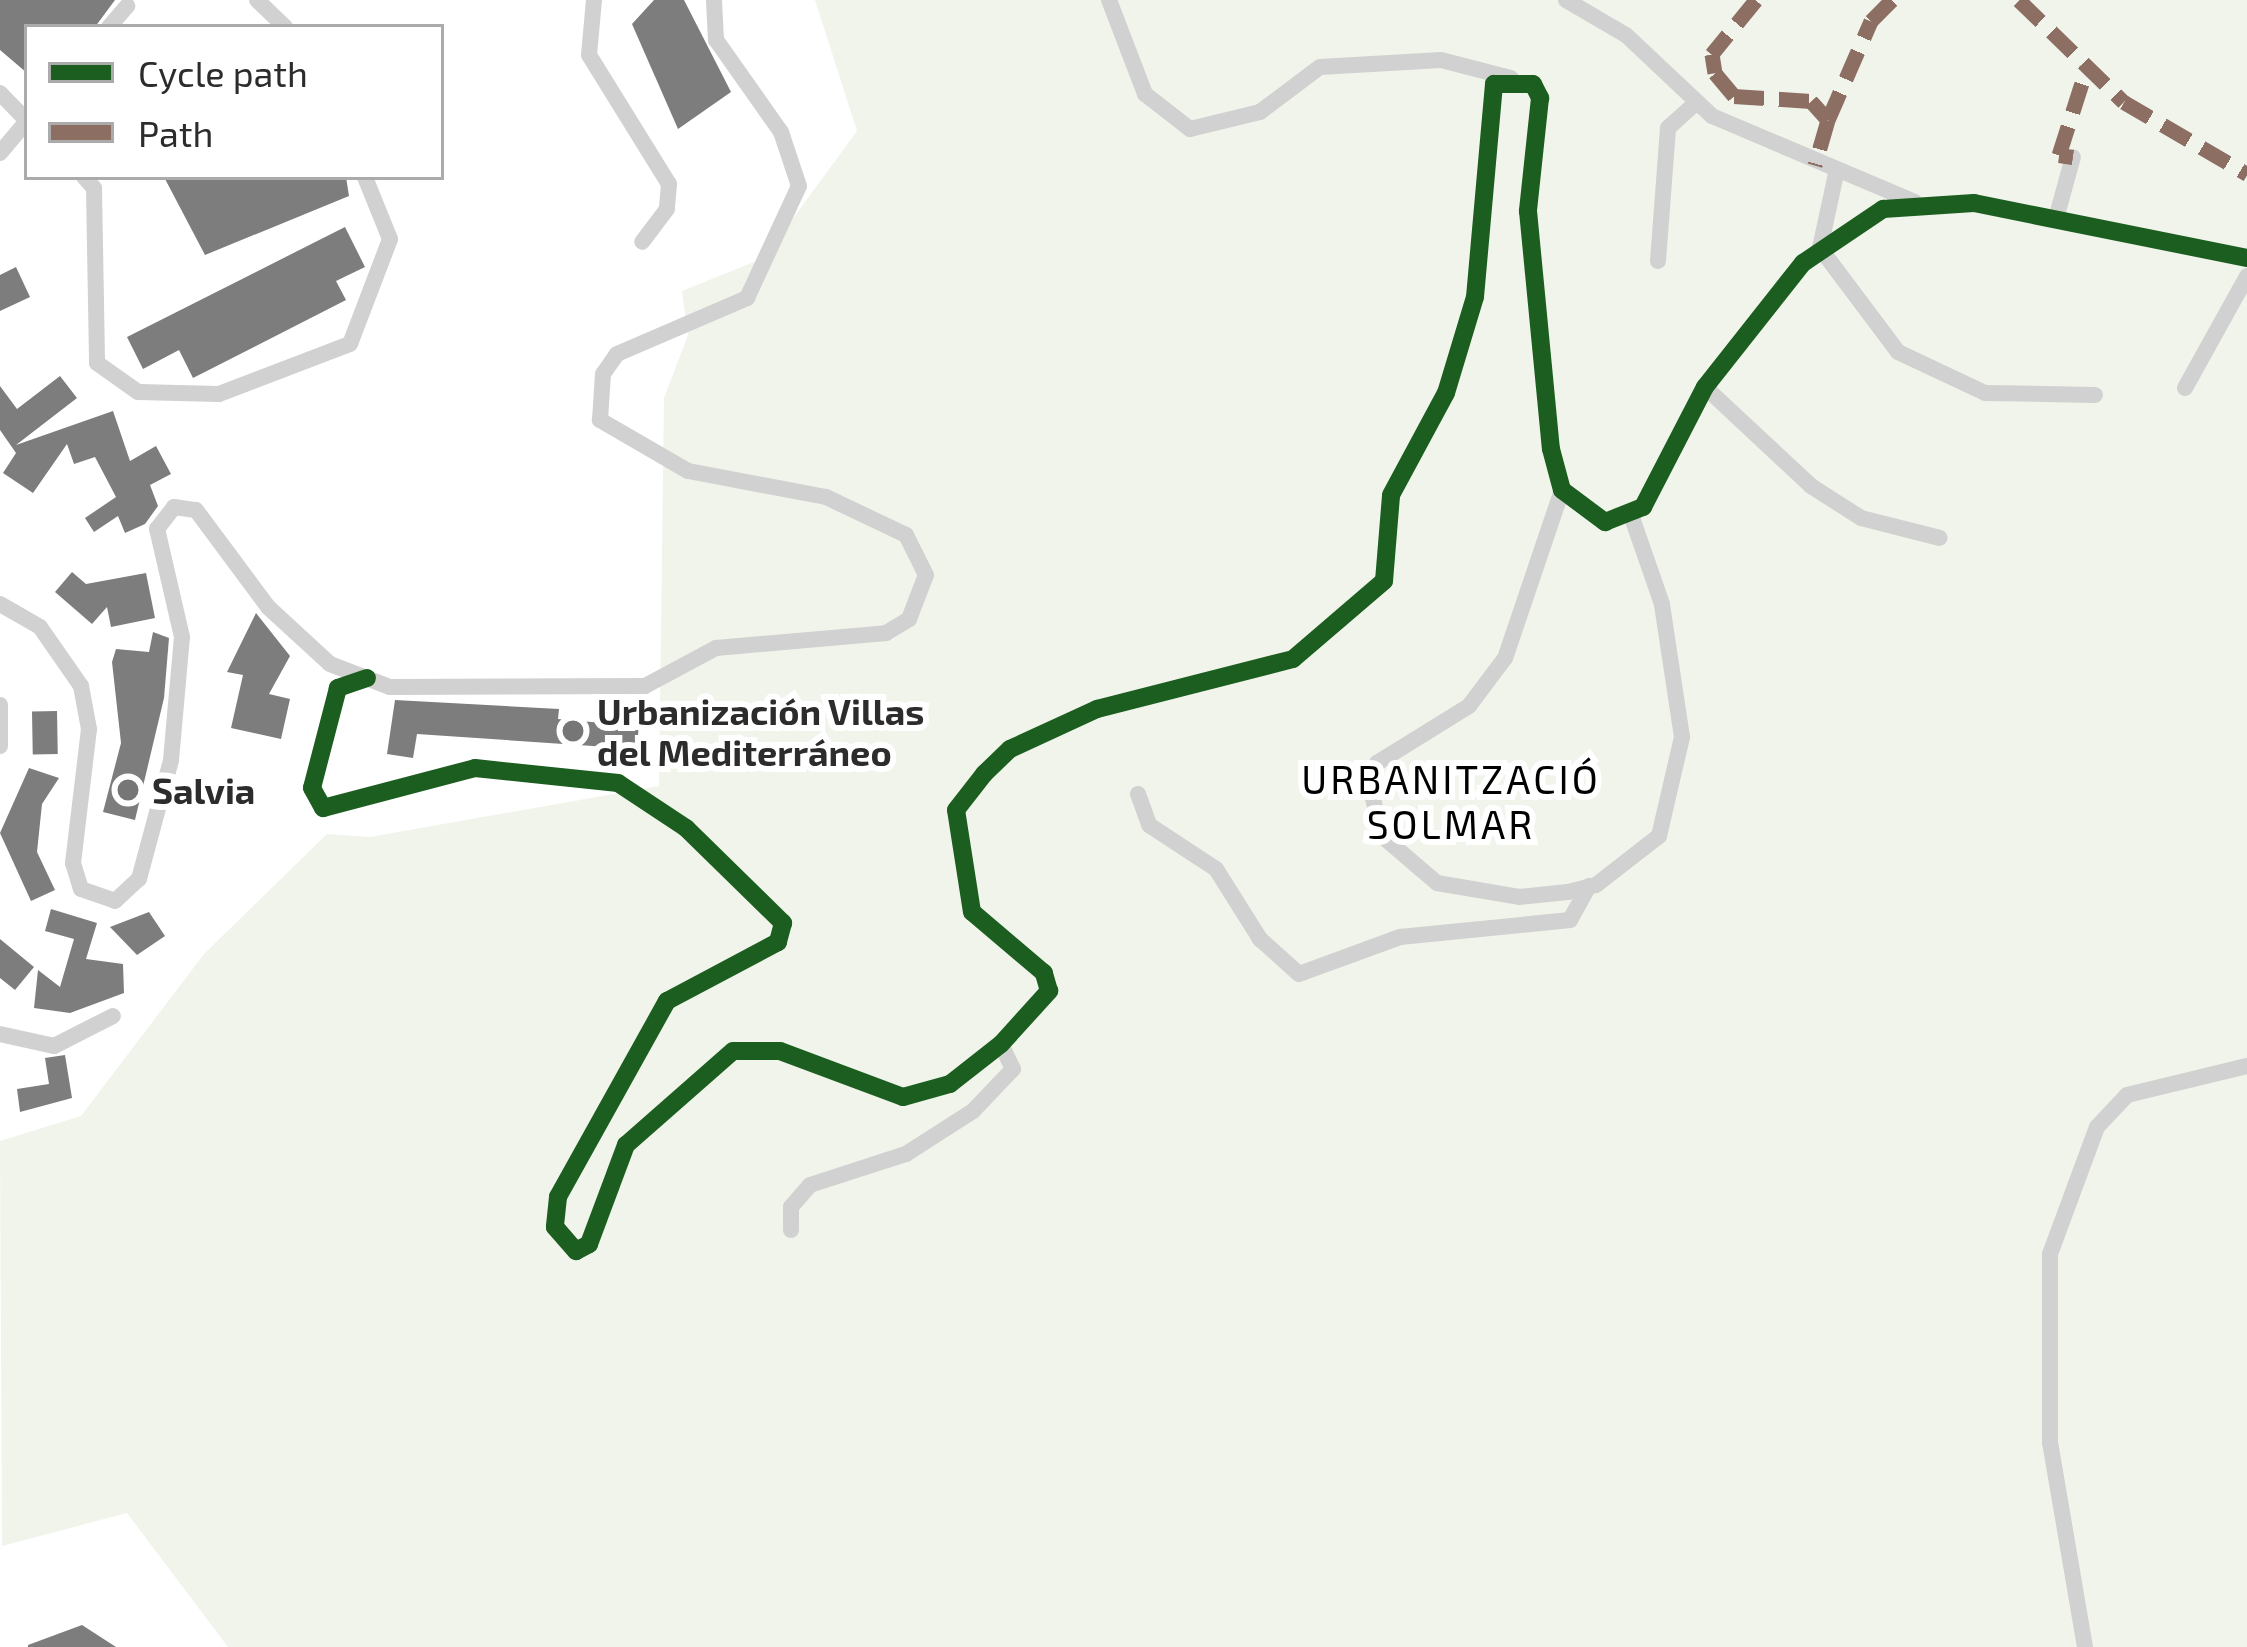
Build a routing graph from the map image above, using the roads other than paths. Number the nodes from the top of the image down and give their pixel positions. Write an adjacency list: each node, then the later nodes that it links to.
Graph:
1 (257, 0): 8 (street)
2 (594, 0): 21 (street)
3 (714, 0): 33 (street)
4 (1109, 0): 9 (street)
5 (1566, 0): 11 (street)
6 (127, 6): 7 (street)
7 (112, 24)
8 (282, 24)
9 (1510, 78): 29 (street); 40 (street)
10 (0, 93): 12 (street)
11 (1697, 102): 16 (street); 24 (street)
12 (24, 118)
13 (24, 125): 14 (street)
14 (0, 153)
15 (2073, 157): 20 (street)
16 (1836, 174): 19 (street); 22 (street)
17 (87, 180): 18 (street)
18 (366, 180)
19 (1916, 202): 20 (street); 22 (street)
20 (2057, 215): 23 (street)
21 (642, 242)
22 (1820, 248): 26 (street); 28 (street)
23 (2247, 258)
24 (1658, 261)
25 (2247, 276): 27 (street)
26 (1705, 387): 30 (street); 31 (street)
27 (2185, 388)
28 (2095, 395)
29 (1562, 490): 30 (street); 37 (street)
30 (1631, 515): 37 (street)
31 (1940, 538)
32 (0, 604): 33 (street)
33 (367, 678): 40 (street)
34 (0, 705): 35 (street)
35 (0, 746)
36 (1138, 794): 37 (street)
37 (1589, 886)
38 (113, 1016): 39 (street)
39 (0, 1034)
40 (1001, 1045): 42 (street)
41 (2247, 1066): 43 (street)
42 (791, 1230)
43 (2085, 1647)

